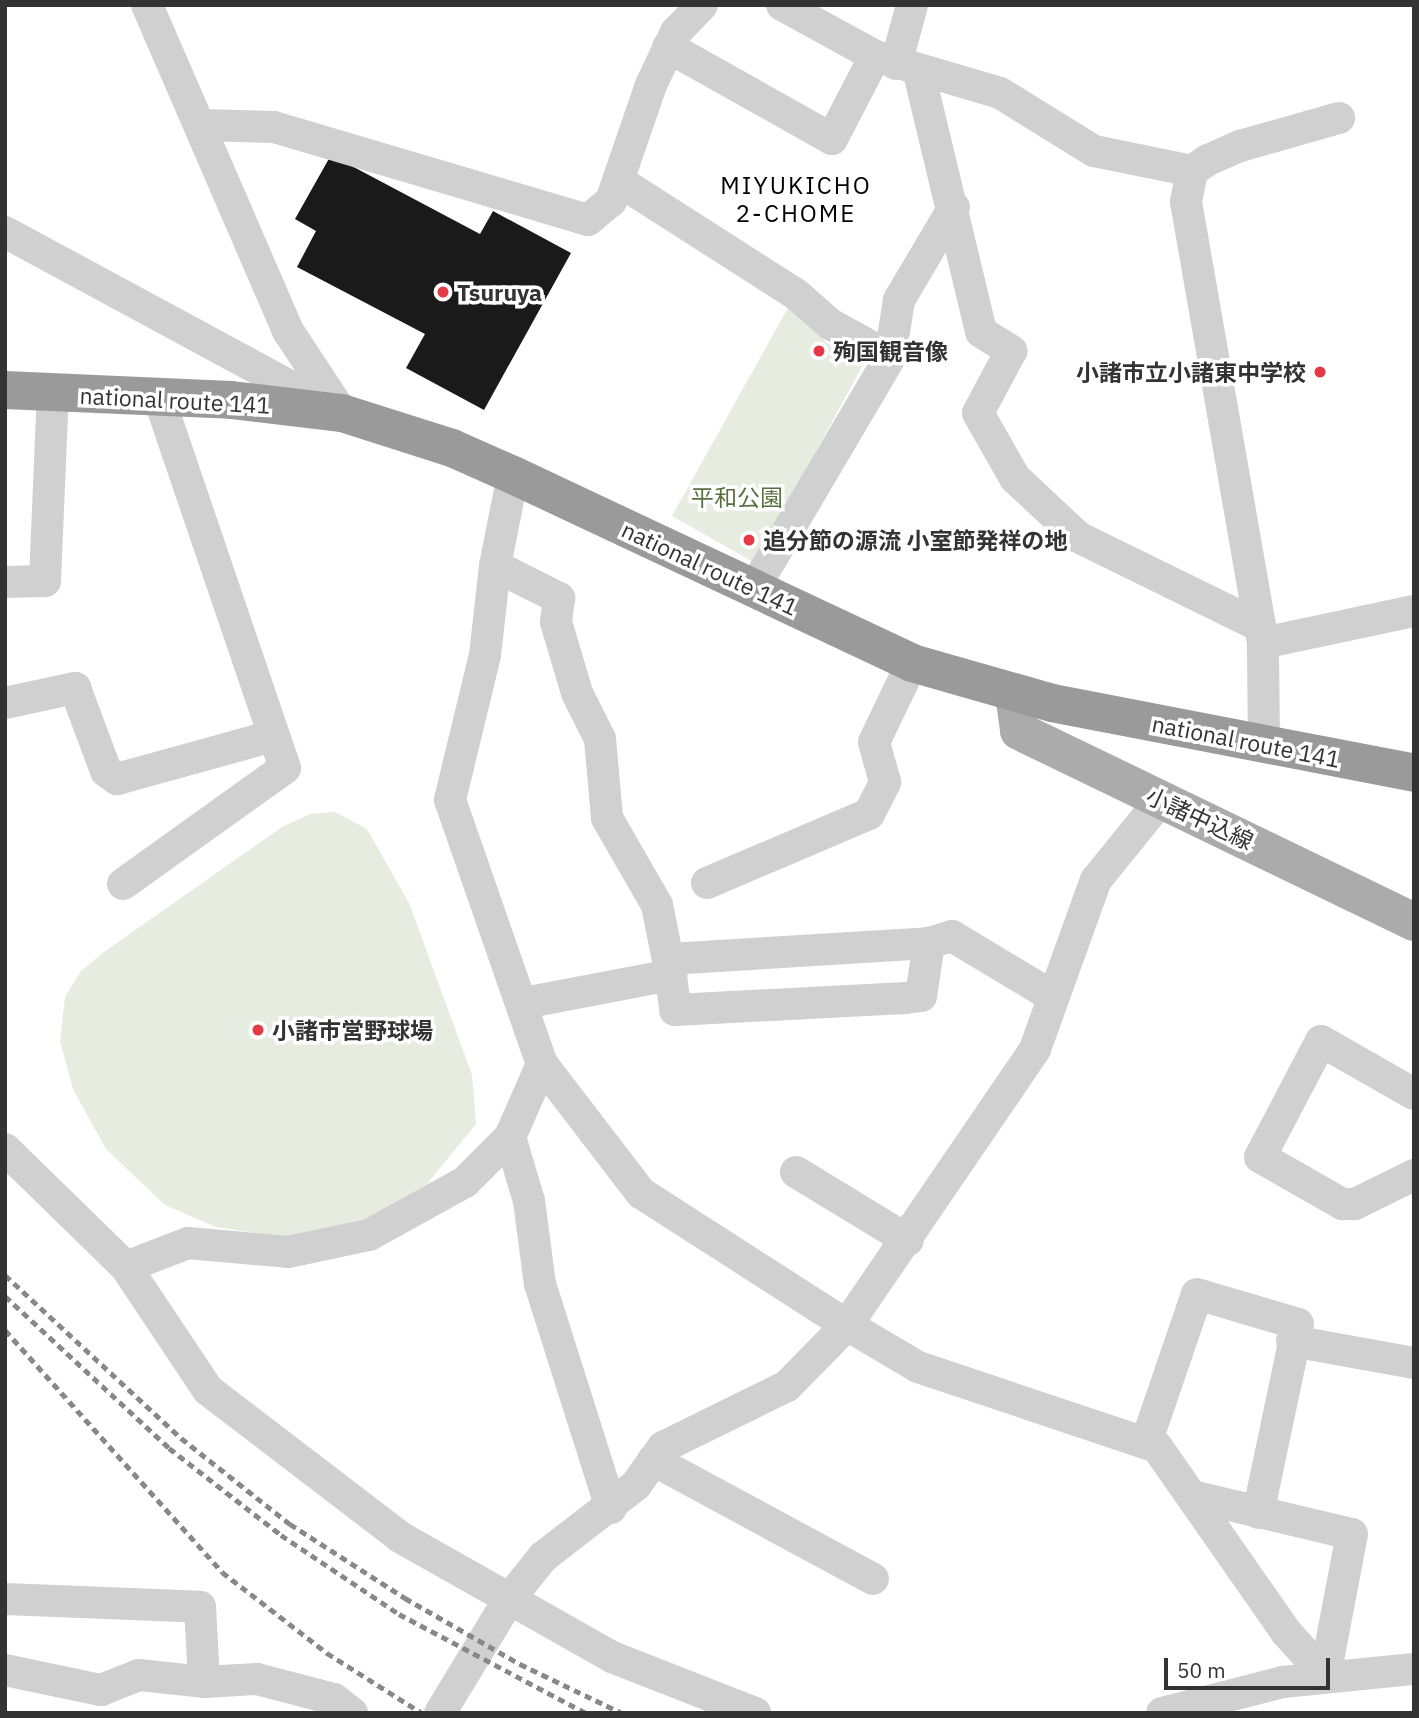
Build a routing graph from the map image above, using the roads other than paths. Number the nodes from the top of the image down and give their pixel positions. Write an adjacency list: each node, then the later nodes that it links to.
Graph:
1 (147, 5): 8 (street)
2 (702, 5): 5 (street)
3 (782, 5): 6 (street)
4 (912, 5): 6 (street)
5 (668, 47): 6 (street); 10 (street)
6 (897, 64): 9 (street); 11 (street)
7 (1339, 118): 9 (street)
8 (202, 125): 10 (street); 17 (street)
9 (1192, 171): 23 (street)
10 (619, 181): 13 (street)
11 (954, 207): 13 (street); 23 (street)
12 (5, 232): 17 (street)
13 (890, 357): 21 (street)
14 (5, 390): 15 (highway, national route 141)
15 (53, 392): 16 (highway, national route 141); 20 (street)
16 (159, 397): 17 (highway, national route 141); 27 (street)
17 (342, 413): 18 (highway, national route 141)
18 (513, 475): 19 (street); 21 (highway, national route 141)
19 (495, 566): 35 (street); 37 (street)
20 (5, 582)
21 (753, 590): 24 (highway, national route 141)
22 (1414, 611): 23 (street)
23 (1261, 634): 28 (street)
24 (912, 663): 25 (highway, national route 141); 31 (street)
25 (1014, 694): 28 (highway, national route 141); 30 (main road, 小諸中込線)
26 (5, 703): 27 (street)
27 (273, 736): 32 (street)
28 (1264, 745): 29 (highway, national route 141)
29 (1414, 773)
30 (1160, 801): 33 (main road, 小諸中込線); 36 (street)
31 (707, 883)
32 (123, 884)
33 (1414, 922)
34 (929, 943): 35 (street); 35 (street); 36 (street)
35 (670, 967): 37 (street)
36 (1052, 996): 44 (street)
37 (524, 1003): 38 (street)
38 (542, 1064): 40 (street); 46 (street)
39 (1414, 1094): 43 (street)
40 (510, 1137): 45 (street); 52 (street)
41 (5, 1149): 45 (street)
42 (796, 1172): 44 (street)
43 (1414, 1175)
44 (908, 1240): 46 (street)
45 (125, 1267): 55 (street)
46 (847, 1325): 49 (street); 50 (street)
47 (1292, 1341): 48 (street); 49 (street); 53 (street)
48 (1414, 1363)
49 (1146, 1443): 51 (street)
50 (653, 1460): 52 (street); 54 (street)
51 (1192, 1496): 53 (street); 59 (street)
52 (611, 1508): 55 (street)
53 (1258, 1513): 59 (street)
54 (873, 1579)
55 (510, 1598): 62 (street); 63 (street)
56 (5, 1600): 60 (street)
57 (1414, 1669): 59 (street)
58 (5, 1670): 60 (street)
59 (1325, 1675): 64 (street)
60 (204, 1682): 61 (street)
61 (352, 1713)
62 (440, 1713)
63 (755, 1713)
64 (1162, 1713)

